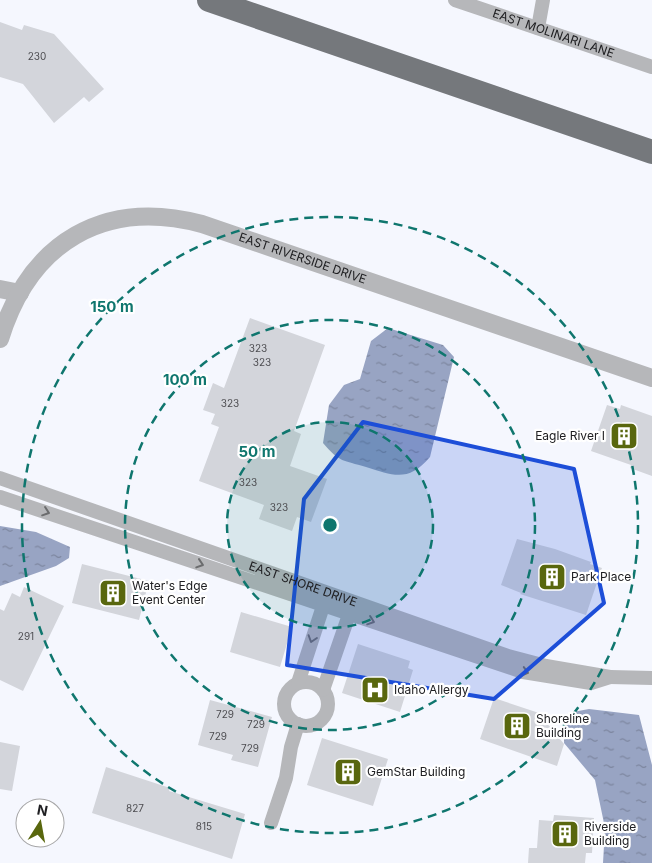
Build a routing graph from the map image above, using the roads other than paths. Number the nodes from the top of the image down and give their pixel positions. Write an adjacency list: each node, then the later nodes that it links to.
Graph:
1 (209, 0): 6 (highway)
2 (455, 0): 4 (street, EAST MOLINARI LANE)
3 (543, 0): 4 (street)
4 (538, 28): 5 (street, EAST MOLINARI LANE)
5 (652, 67)
6 (652, 152)
7 (0, 289): 8 (street)
8 (11, 302): 9 (street, EAST RIVERSIDE DRIVE); 10 (street, EAST RIVERSIDE DRIVE)
9 (0, 339)
10 (652, 378)
11 (0, 478): 13 (street, EAST SHORE DRIVE)
12 (0, 497): 13 (street, EAST SHORE DRIVE, one-way to 13)
13 (325, 599): 14 (street, EAST SHORE DRIVE); 16 (street, one-way to 16)
14 (351, 608): 15 (street, EAST SHORE DRIVE); 17 (street)
15 (652, 678)
16 (298, 683): 17 (street); 18 (street)
17 (323, 690): 18 (street)
18 (298, 724): 19 (street)
19 (271, 823)

